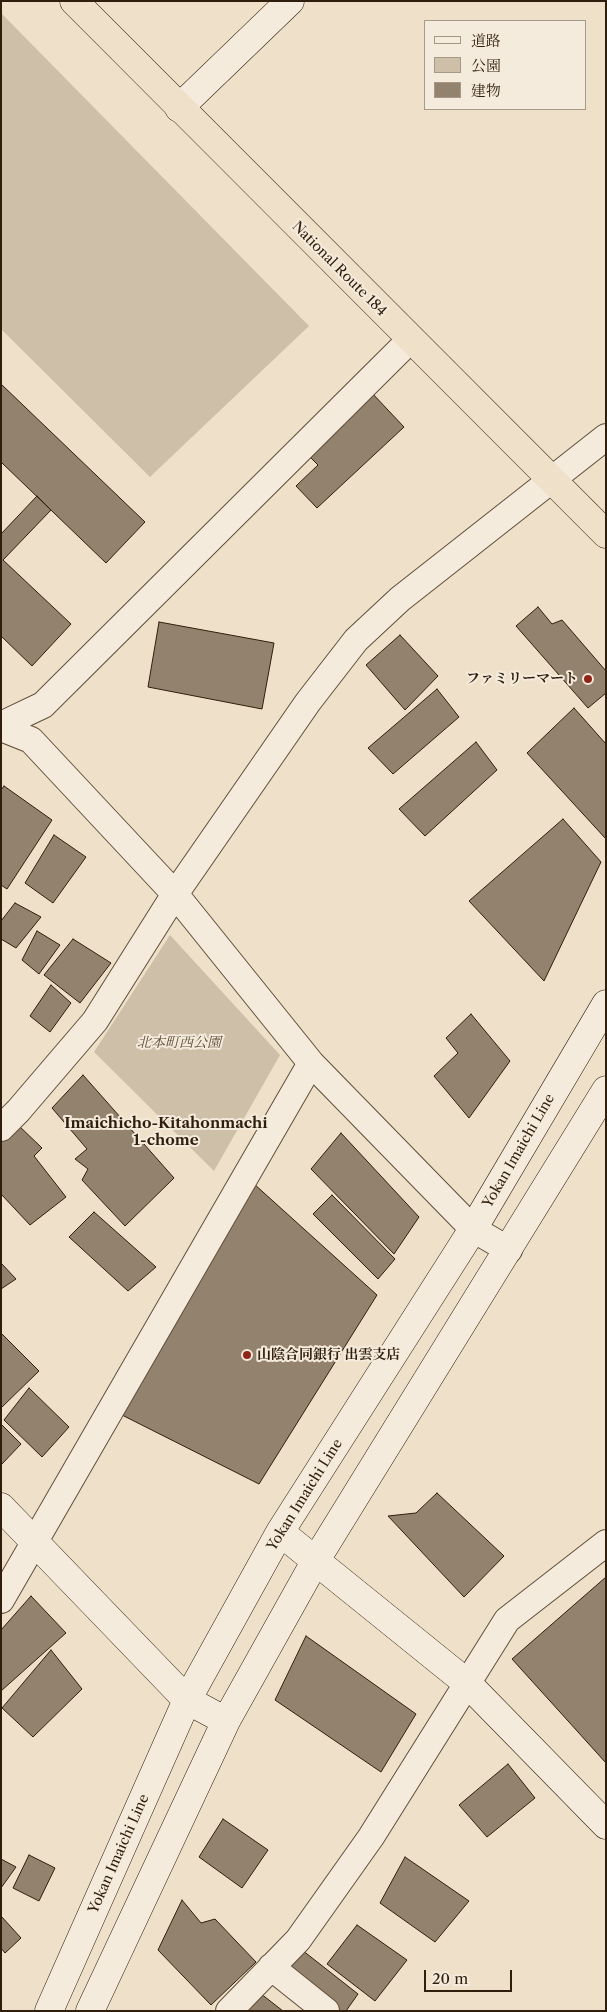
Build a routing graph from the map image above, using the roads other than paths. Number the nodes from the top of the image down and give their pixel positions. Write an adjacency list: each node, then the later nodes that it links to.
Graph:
1 (74, 1): 3 (highway, National Route 184)
2 (290, 1): 3 (main road)
3 (179, 108): 4 (highway, National Route 184)
4 (410, 340): 6 (highway, National Route 184); 8 (street)
5 (606, 437): 6 (street)
6 (551, 481): 7 (highway, National Route 184); 9 (street)
7 (606, 534)
8 (1, 726): 9 (street)
9 (175, 894): 11 (street); 13 (street)
10 (606, 1004): 14 (main road, Yokan Imaichi Line)
11 (311, 1063): 14 (street); 18 (street)
12 (606, 1090): 15 (main road)
13 (1, 1128)
14 (473, 1229): 15 (street); 17 (main road, Yokan Imaichi Line)
15 (509, 1250): 20 (main road)
16 (1, 1508): 18 (main road)
17 (280, 1532): 20 (main road); 23 (main road, Yokan Imaichi Line)
18 (34, 1543): 21 (street); 23 (main road)
19 (606, 1543): 22 (street)
20 (316, 1560): 22 (main road); 24 (main road)
21 (1, 1600)
22 (467, 1683): 25 (main road); 26 (street)
23 (187, 1700): 24 (main road); 27 (main road, Yokan Imaichi Line)
24 (226, 1721): 28 (main road)
25 (606, 1825)
26 (271, 1967): 29 (street); 30 (street)
27 (49, 2011)
28 (90, 2011)
29 (229, 2011)
30 (326, 2011)

